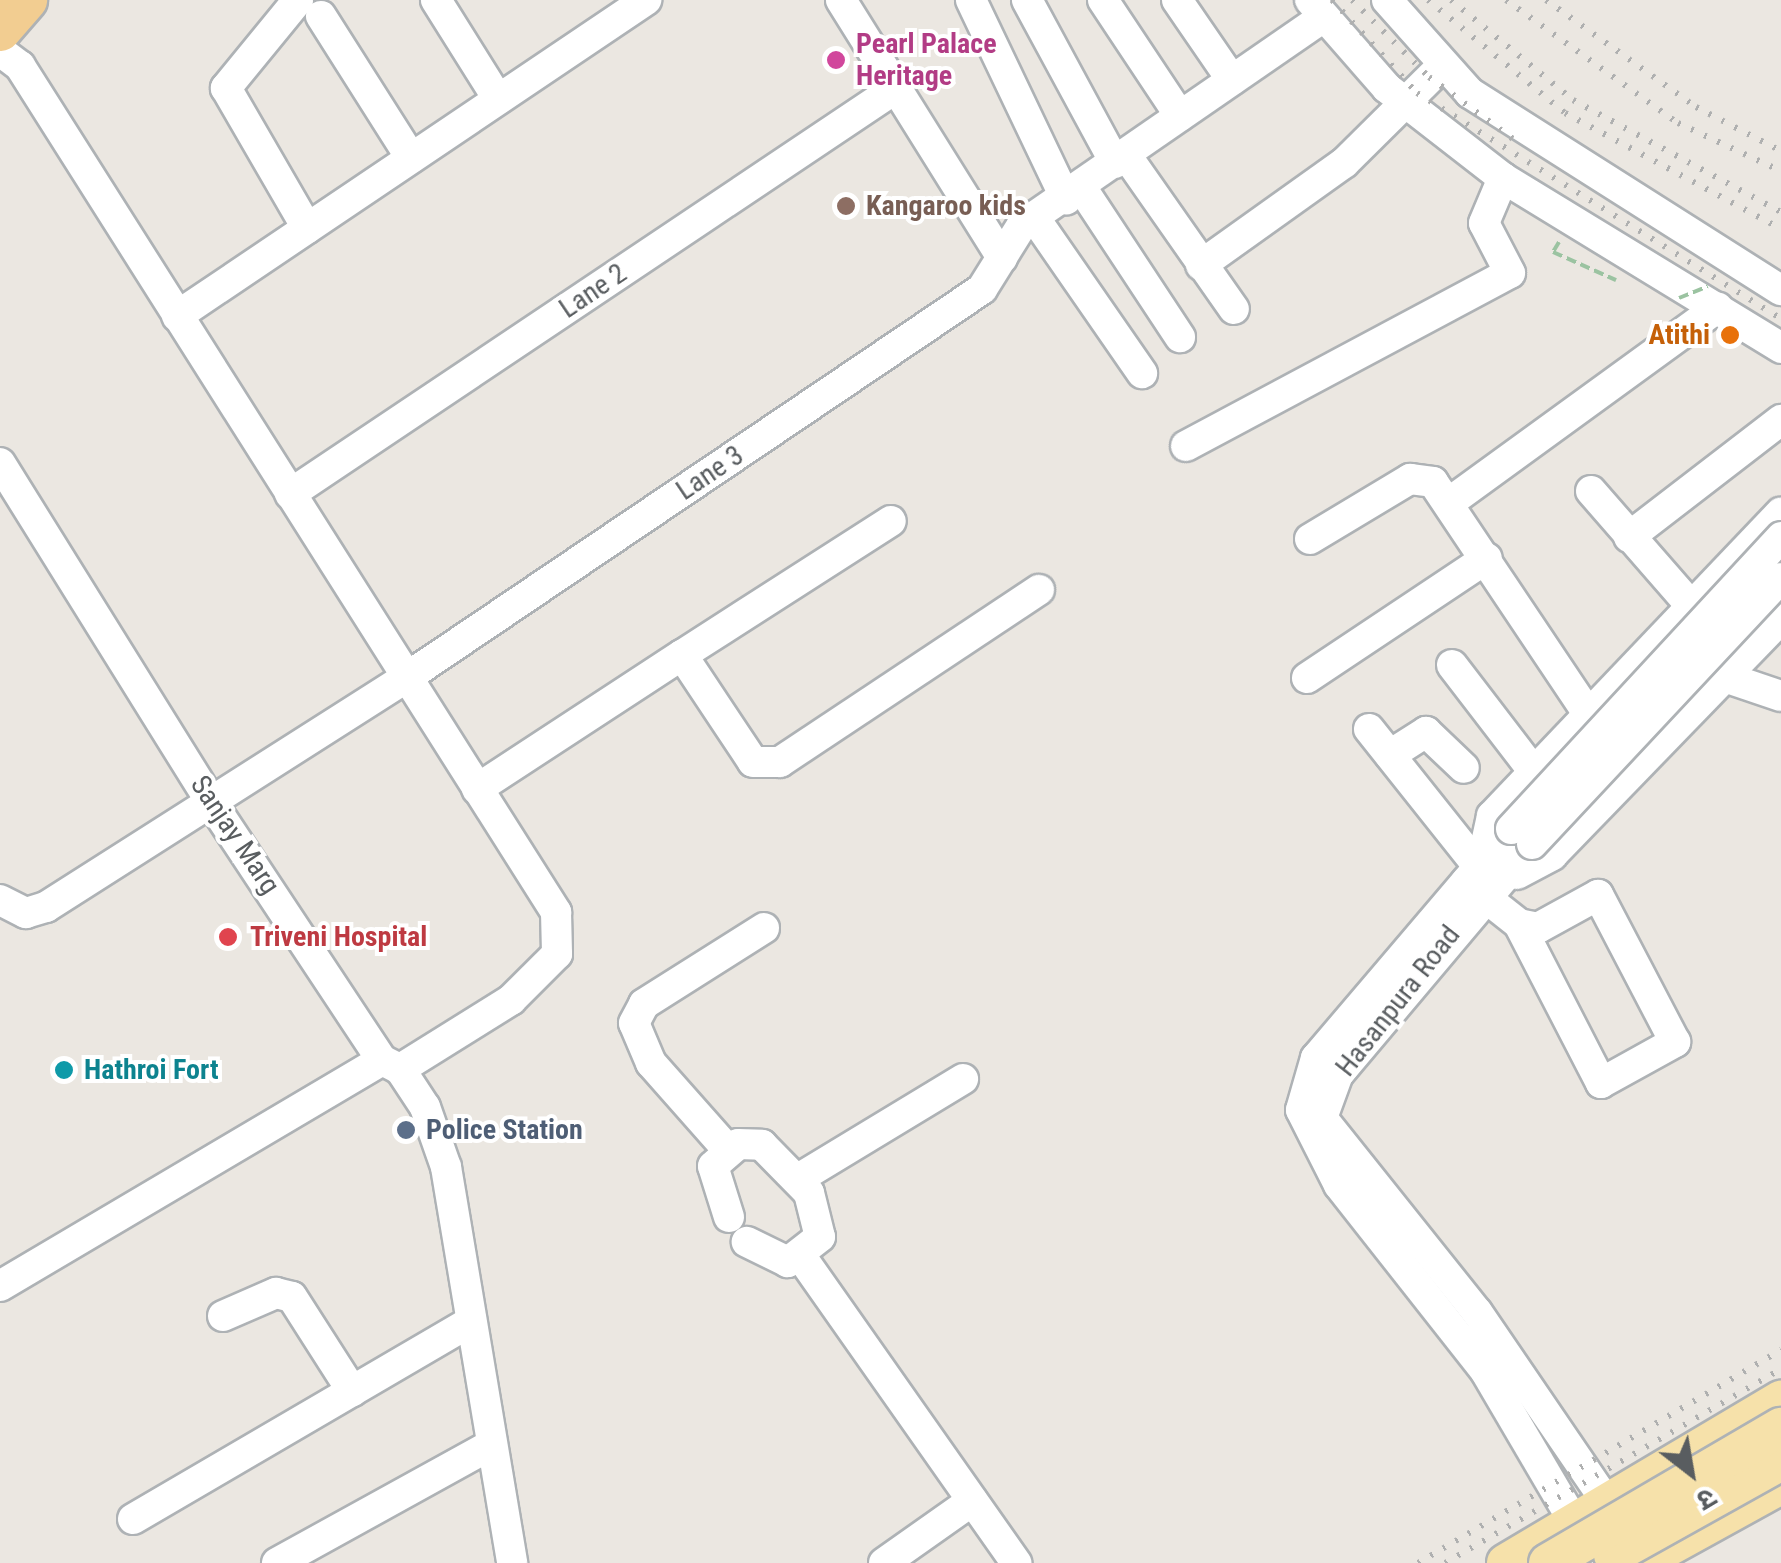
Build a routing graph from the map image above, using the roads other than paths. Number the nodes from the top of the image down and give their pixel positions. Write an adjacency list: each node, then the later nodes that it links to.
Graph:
1 (26, 0): 12 (highway)
2 (436, 0): 17 (street)
3 (646, 0): 17 (street)
4 (841, 0): 16 (street)
5 (971, 0): 23 (street)
6 (1027, 0): 21 (street)
7 (1103, 0): 19 (street)
8 (1178, 0): 15 (street)
9 (1387, 0): 14 (street)
10 (309, 8): 20 (street); 25 (street)
11 (1316, 9): 15 (street); 18 (street)
12 (0, 30)
13 (0, 50): 31 (street)
14 (1443, 65): 18 (street); 28 (street)
15 (1232, 80): 19 (street)
16 (896, 88): 26 (street); 39 (street, Lane 2)
17 (498, 99): 20 (street)
18 (1404, 103): 22 (street); 27 (street)
19 (1180, 116): 21 (street)
20 (411, 158): 25 (street)
21 (1120, 159): 23 (street); 27 (street)
22 (1503, 178): 29 (street); 36 (street)
23 (1073, 193): 24 (street); 32 (street)
24 (1034, 217): 26 (street, Lane 3); 34 (street)
25 (306, 228): 31 (street)
26 (1002, 258): 54 (street, Lane 3)
27 (1202, 265): 30 (street)
28 (1781, 290)
29 (1713, 296): 33 (street); 40 (street)
30 (1234, 309)
31 (177, 316): 39 (street)
32 (1180, 337)
33 (1781, 348)
34 (1142, 373)
35 (1781, 420): 43 (street)
36 (1186, 446)
37 (0, 463): 63 (street, Sanjay Marg)
38 (1591, 491): 43 (street)
39 (290, 494): 54 (street)
40 (1450, 502): 45 (street); 46 (street)
41 (1781, 513): 49 (street)
42 (891, 521): 51 (street)
43 (1630, 536): 49 (street)
44 (1781, 537): 64 (street, bridge)
45 (1310, 538)
46 (1487, 558): 55 (street); 57 (street)
47 (1781, 578): 64 (street, Hasanpura Road, bridge)
48 (1040, 590): 51 (street)
49 (1684, 618): 53 (street); 57 (street)
50 (1781, 619): 53 (street)
51 (682, 655): 62 (street)
52 (1452, 665): 61 (street)
53 (1730, 674): 56 (street); 65 (street)
54 (406, 678): 62 (street); 63 (street, Lane 3)
55 (1307, 678)
56 (1769, 693)
57 (1589, 715): 61 (street)
58 (1370, 729): 59 (street)
59 (1390, 755): 60 (street); 65 (street)
60 (1464, 768)
61 (1534, 772): 65 (street)
62 (477, 788): 69 (street)
63 (209, 799): 66 (street, Lane 3); 69 (street, Sanjay Marg)
64 (1521, 836): 65 (street, Hasanpura Road)
65 (1476, 874): 67 (street); 83 (street, Hasanpura Road); 86 (street, Hasanpura Road)
66 (0, 900)
67 (1518, 924): 67 (street)
68 (764, 928): 71 (street)
69 (391, 1064): 74 (street); 76 (street, Sanjay Marg)
70 (963, 1079): 72 (street)
71 (728, 1150): 72 (street); 73 (street)
72 (798, 1179): 73 (street)
73 (802, 1258): 84 (street)
74 (0, 1286)
75 (223, 1316): 77 (street)
76 (470, 1322): 77 (street); 80 (street, Sanjay Marg)
77 (352, 1391): 85 (street)
78 (1781, 1400): 83 (main road)
79 (1781, 1428): 93 (main road, bridge)
80 (492, 1445): 88 (street); 89 (street, Sanjay Marg)
81 (1781, 1461): 94 (main road, bridge)
82 (1781, 1484): 87 (main road)
83 (1606, 1500): 86 (main road); 87 (street, Hasanpura Road)
84 (972, 1501): 90 (street); 91 (street)
85 (133, 1519)
86 (1570, 1520): 92 (main road); 94 (street, Hasanpura Road)
87 (1641, 1561)
88 (277, 1563)
89 (512, 1563)
90 (884, 1563)
91 (1016, 1563)
92 (1506, 1563)
93 (1548, 1563)
94 (1599, 1563)

